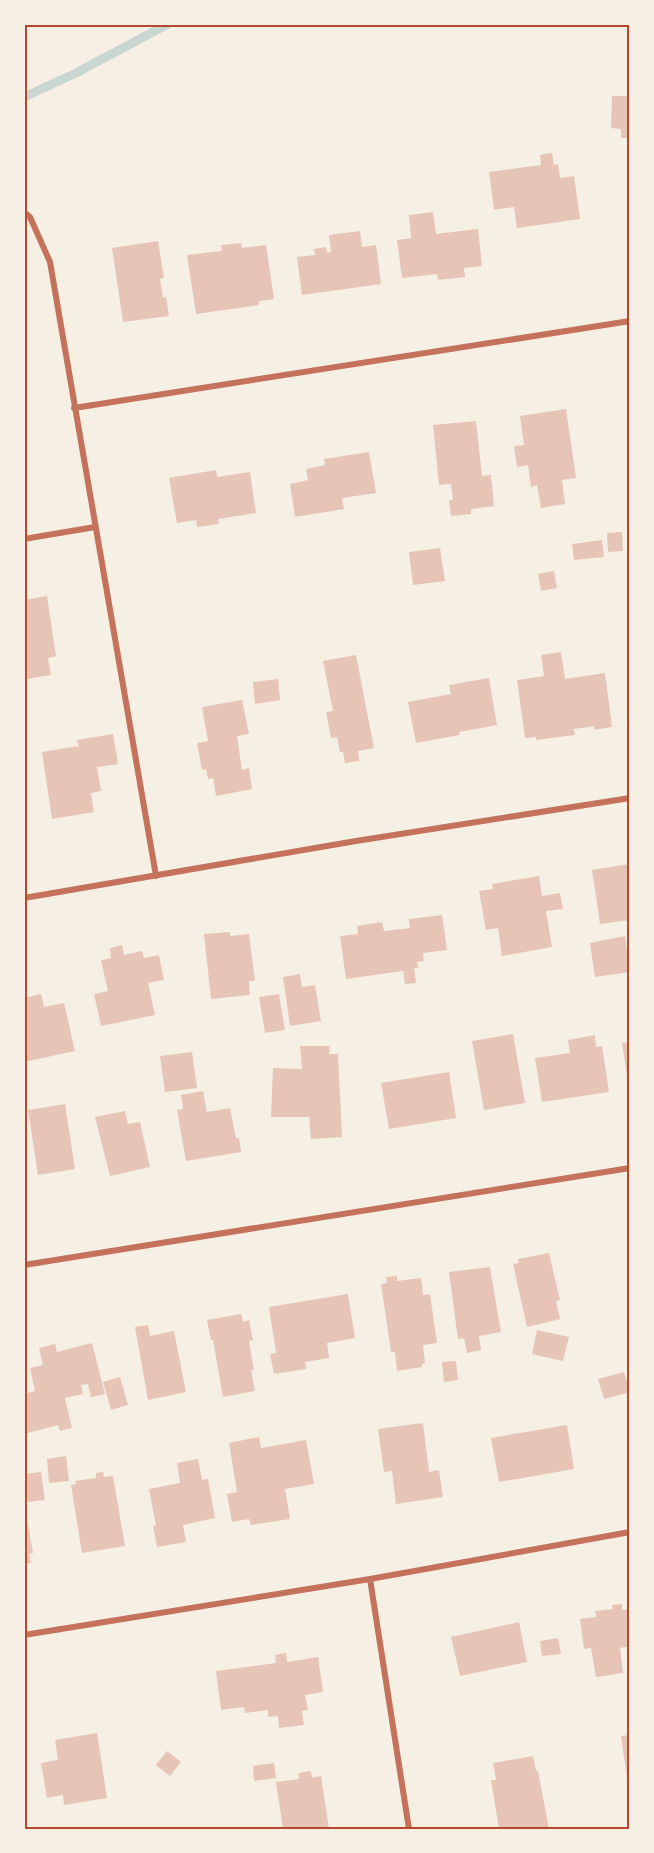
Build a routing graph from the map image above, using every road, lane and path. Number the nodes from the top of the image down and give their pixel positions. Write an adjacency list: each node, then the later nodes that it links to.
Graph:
1 (24, 212): 3 (street)
2 (630, 321): 3 (street)
3 (74, 408): 4 (street)
4 (95, 527): 5 (street); 7 (street)
5 (24, 539)
6 (630, 798): 7 (street)
7 (156, 876): 8 (street)
8 (24, 898)
9 (630, 1168): 10 (street)
10 (24, 1265)
11 (630, 1532): 12 (street)
12 (370, 1579): 13 (street); 14 (street)
13 (24, 1635)
14 (410, 1829)

